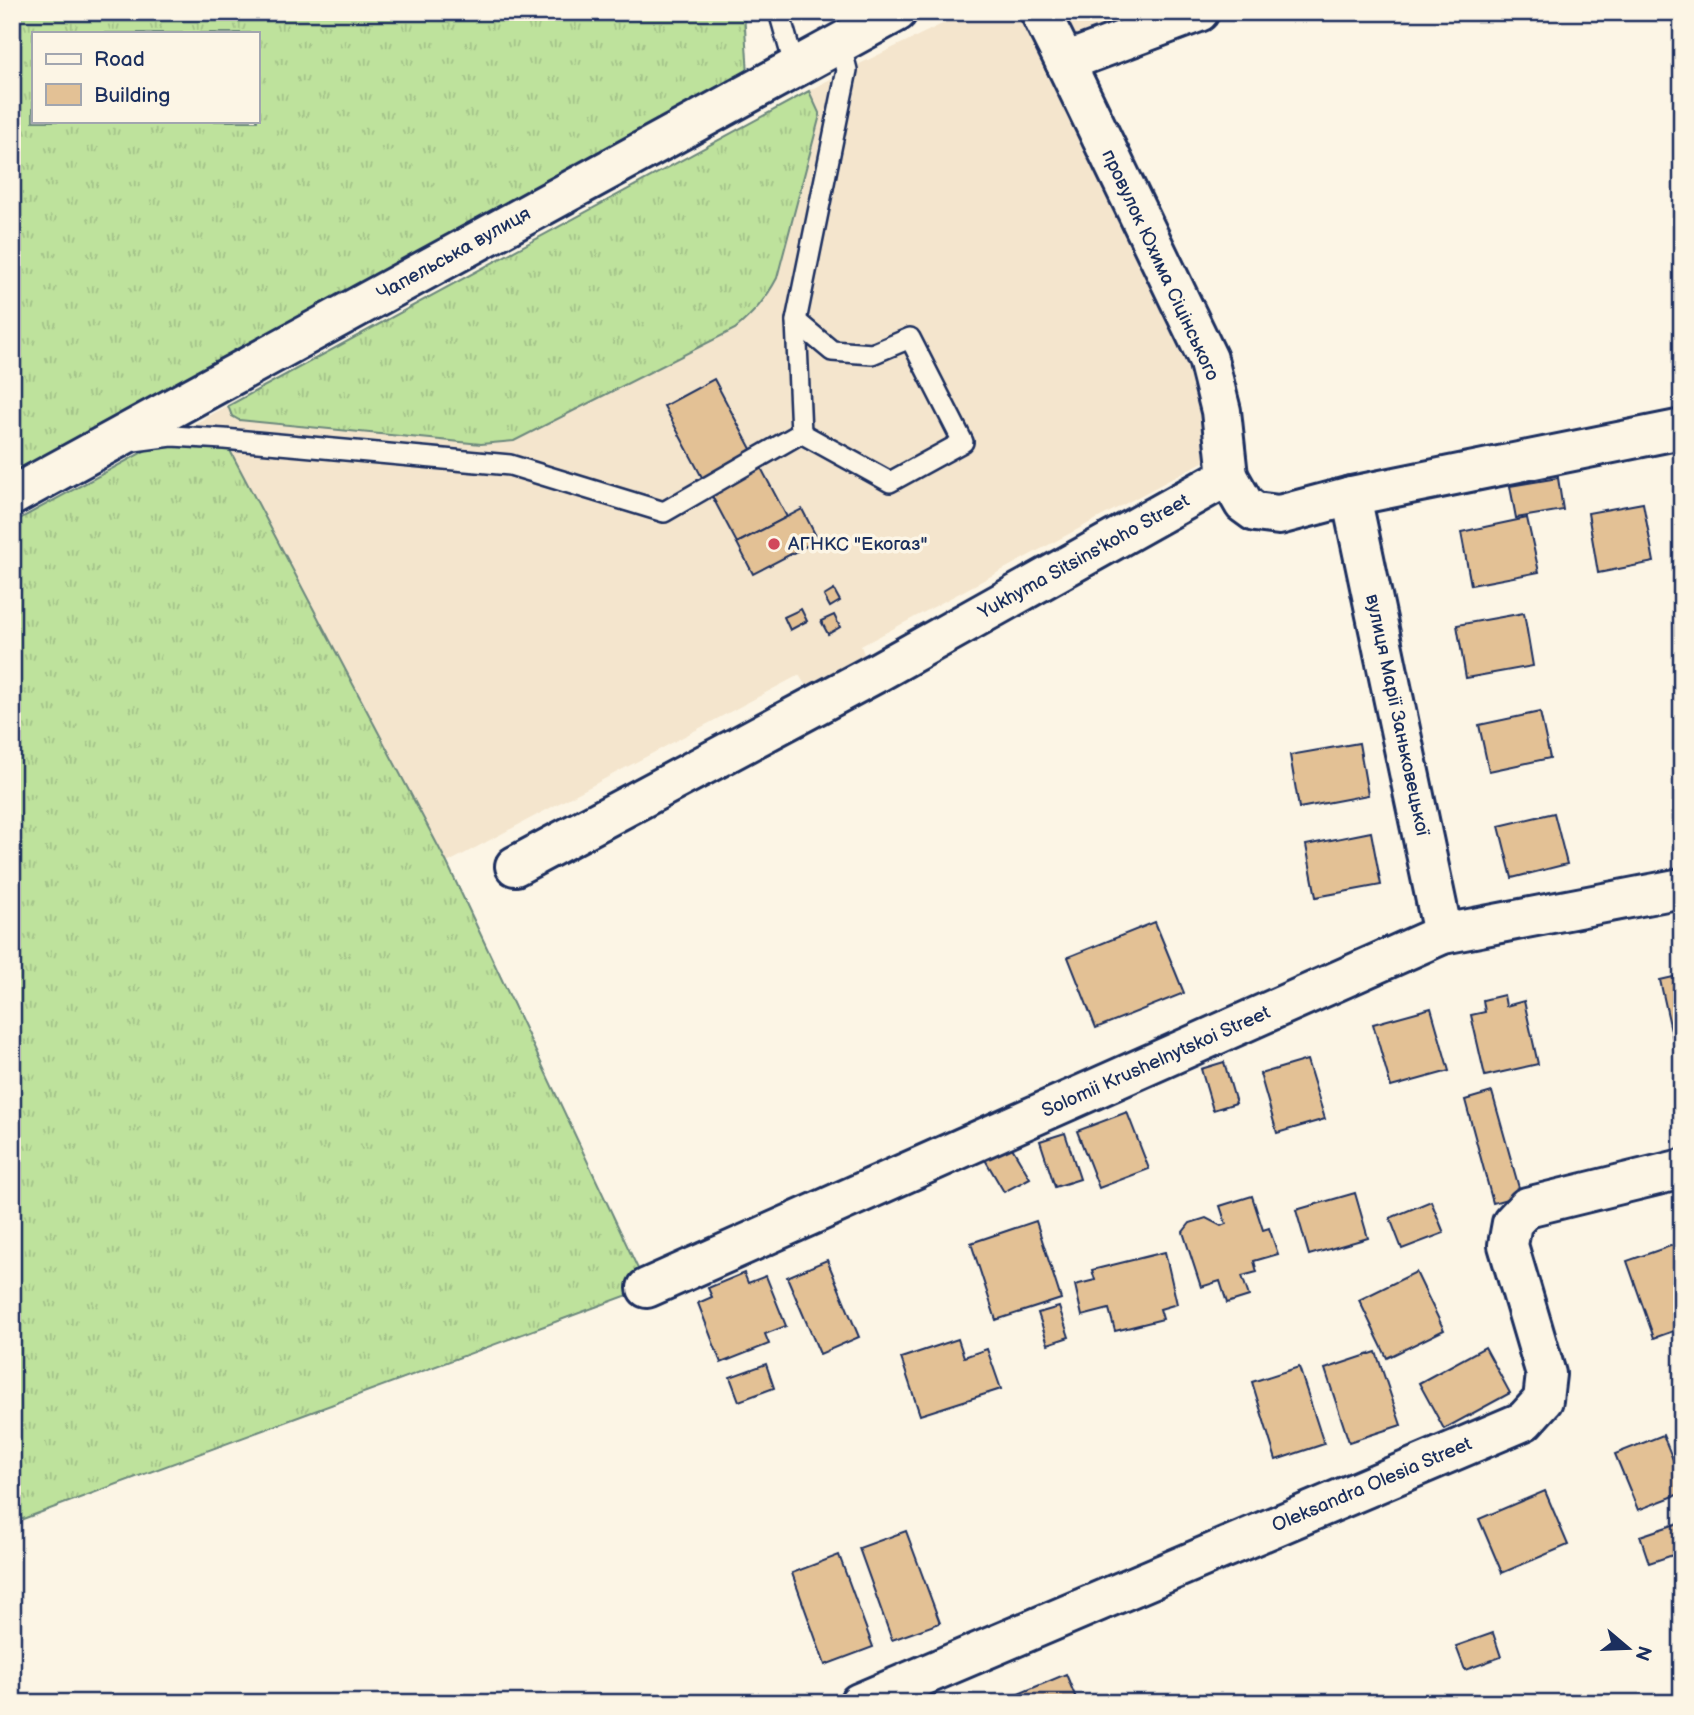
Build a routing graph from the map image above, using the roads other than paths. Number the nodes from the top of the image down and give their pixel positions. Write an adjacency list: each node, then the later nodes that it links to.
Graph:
1 (779, 12): 7 (lane)
2 (897, 12): 5 (street, Чапельська вулиця)
3 (1040, 12): 6 (street, провулок Юхима Сіцінського)
4 (1199, 12): 6 (street)
5 (840, 43): 7 (street, Чапельська вулиця); 8 (lane)
6 (1065, 62): 12 (street, провулок Юхима Сіцінського)
7 (795, 68): 11 (street, Чапельська вулиця)
8 (796, 321): 10 (lane); 10 (lane)
9 (1682, 429): 14 (street)
10 (800, 433): 11 (lane)
11 (109, 444): 13 (street, Чапельська вулиця)
12 (1228, 476): 14 (street); 15 (street, Yukhyma Sitsins'koho Street)
13 (12, 496)
14 (1351, 496): 17 (street, вулиця Марії Заньковецької)
15 (515, 866)
16 (1682, 888): 17 (street, Solomii Krushelnytskoi Street)
17 (1443, 933): 19 (street, Solomii Krushelnytskoi Street)
18 (1682, 1169): 20 (street, Oleksandra Olesia Street)
19 (647, 1288)
20 (859, 1703)

